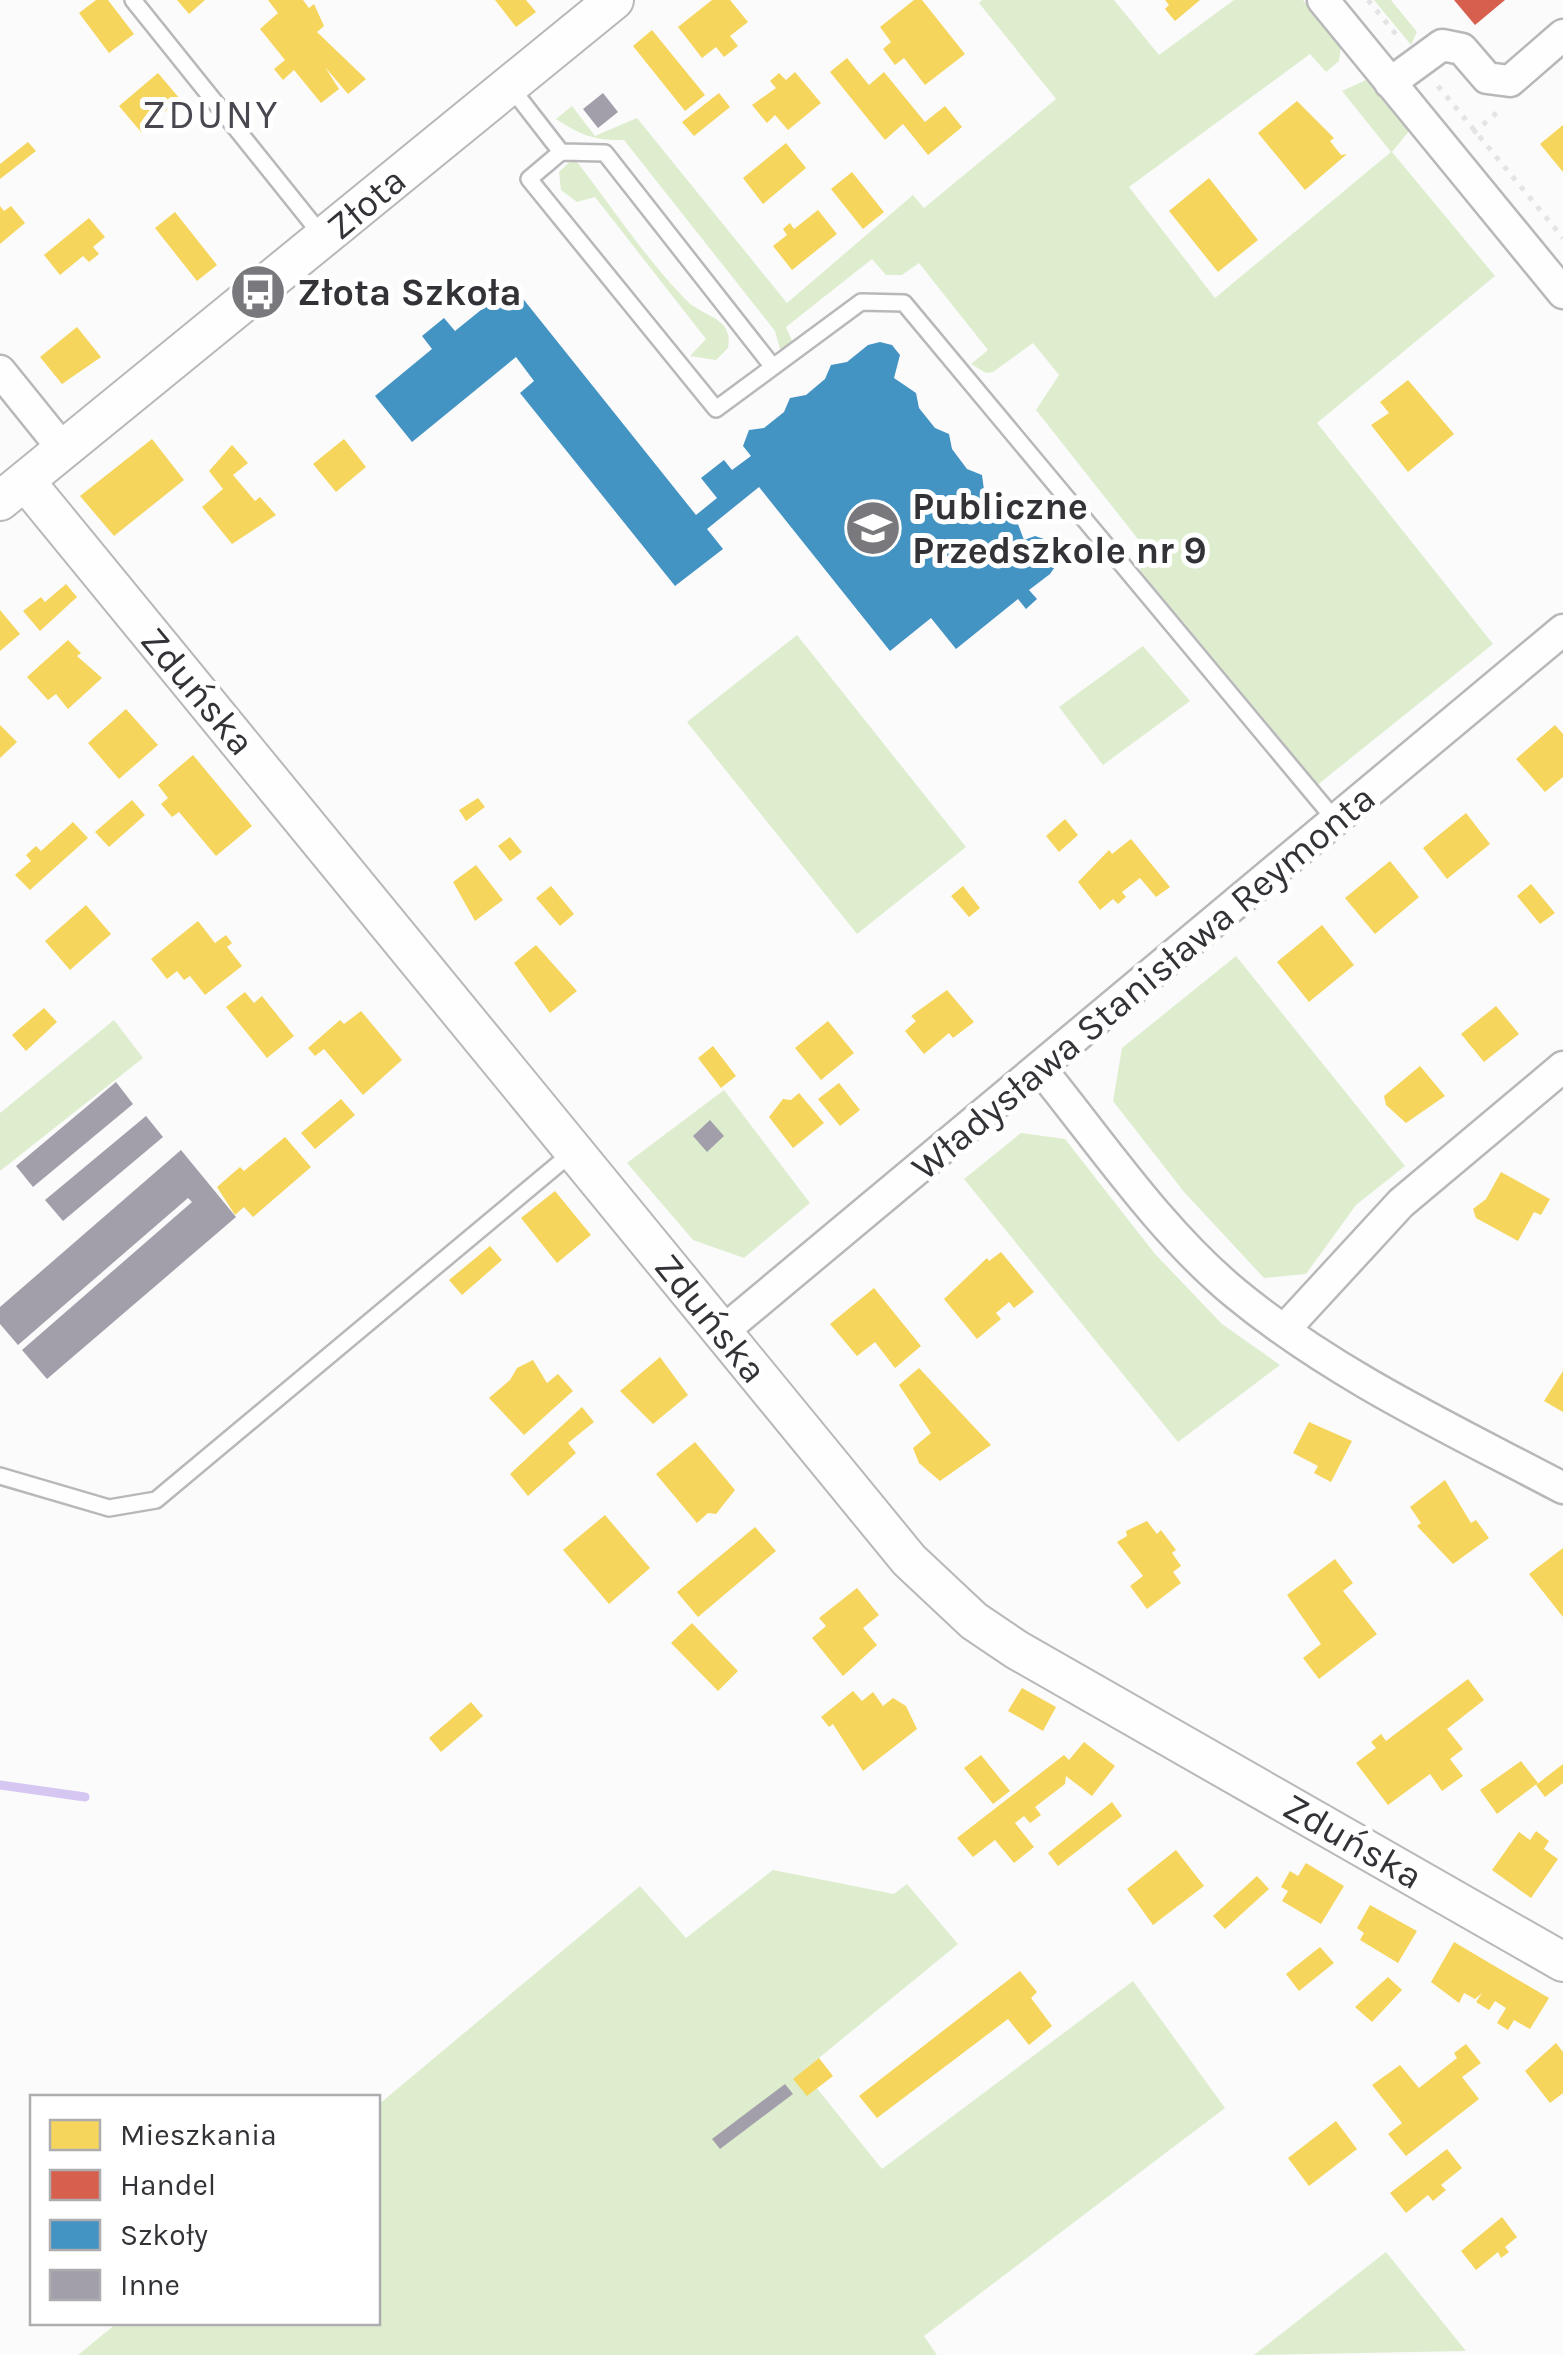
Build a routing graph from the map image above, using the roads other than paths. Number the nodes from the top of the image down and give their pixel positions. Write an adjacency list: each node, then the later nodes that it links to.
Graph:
1 (133, 0): 8 (lane)
2 (614, 0): 6 (street, Złota)
3 (1323, 0): 5 (street)
4 (1563, 34): 5 (street)
5 (1390, 83): 9 (street)
6 (509, 85): 7 (lane); 8 (street, Złota)
7 (561, 152): 10 (lane); 10 (lane)
8 (324, 238): 12 (street, Złota)
9 (1563, 294)
10 (773, 367): 15 (lane)
11 (0, 371): 12 (street)
12 (63, 449): 13 (street, Złota)
13 (12, 491): 18 (street, Zduńska)
14 (1563, 630): 15 (street, Władysława Stanisława Reymonta)
15 (1336, 821): 17 (street, Władysława Stanisława Reymonta)
16 (1563, 1067): 19 (street)
17 (1040, 1068): 19 (street); 20 (street, Władysława Stanisława Reymonta)
18 (576, 1150): 20 (street, Zduńska); 21 (lane)
19 (1284, 1330): 22 (street)
20 (722, 1332): 23 (street, Zduńska)
21 (0, 1476)
22 (1563, 1488)
23 (1563, 1962)

